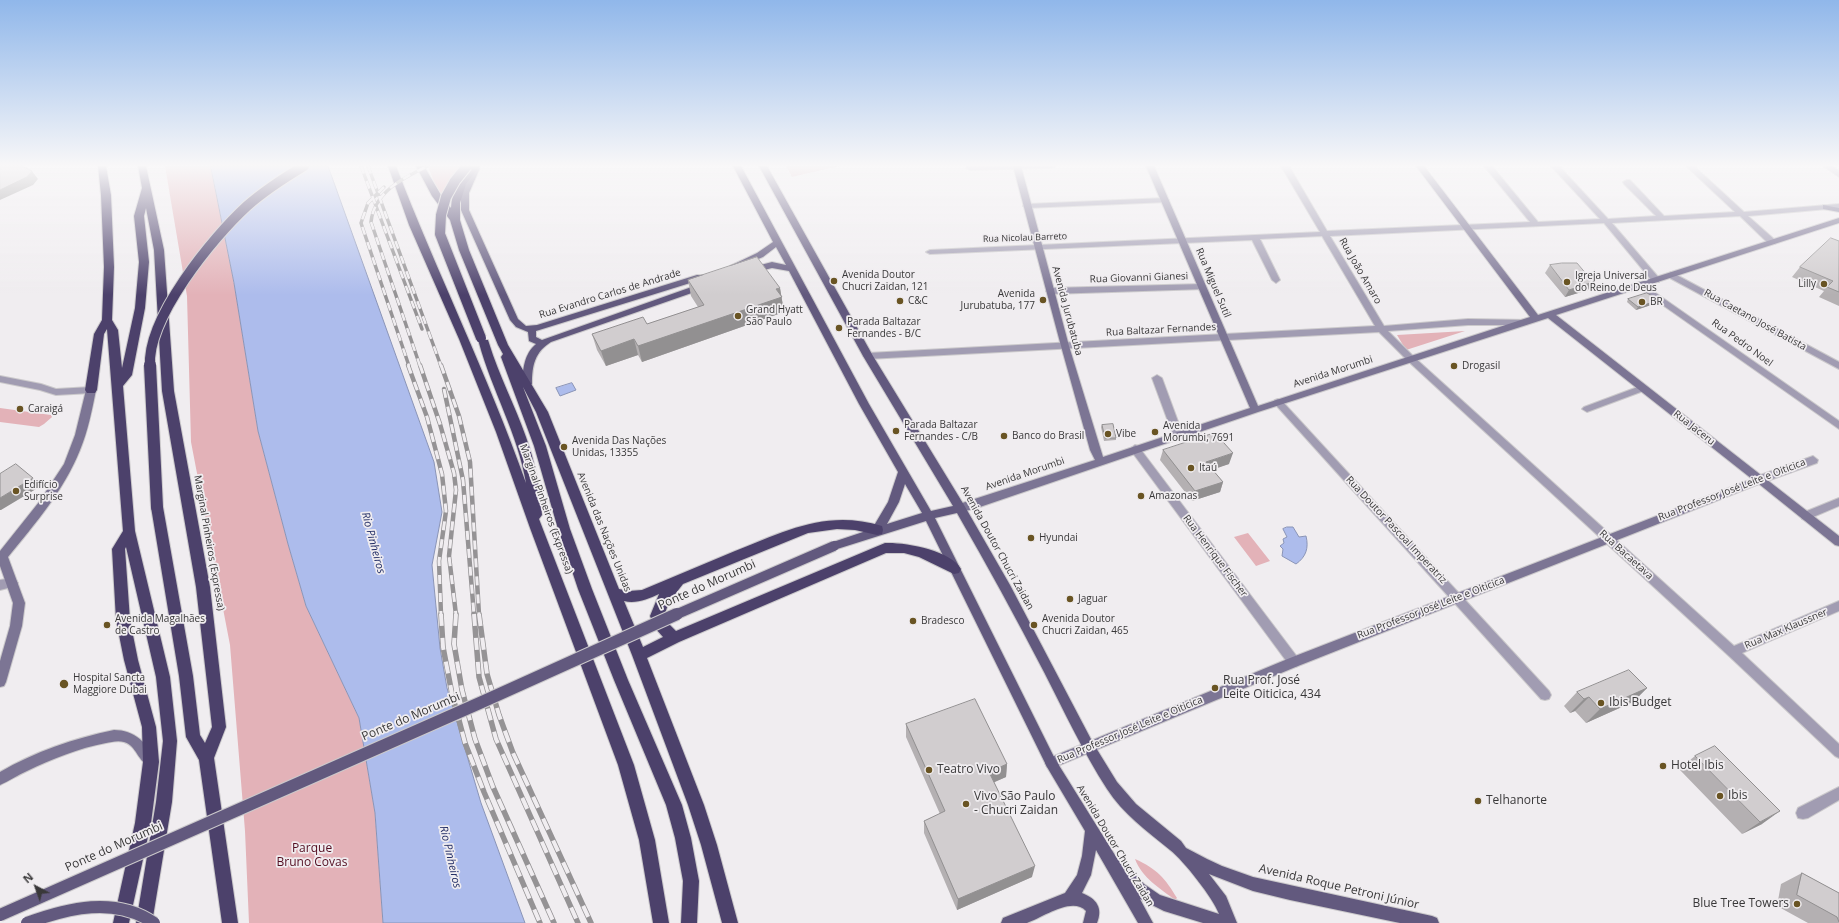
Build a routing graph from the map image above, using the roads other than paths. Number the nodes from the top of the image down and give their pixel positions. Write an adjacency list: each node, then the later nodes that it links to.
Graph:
1 (107, 209): 50 (highway)
2 (141, 209): 65 (highway)
3 (152, 209): 106 (highway, Marginal Pinheiros (Expressa))
4 (244, 209): 106 (highway, bridge)
5 (408, 209): 84 (highway, Marginal Pinheiros (Expressa))
6 (443, 209): 55 (highway, bridge)
7 (447, 209): 23 (highway, Avenida das Nações Unidas)
8 (456, 209): 23 (highway)
9 (465, 209): 52 (main road, Rua Evandro Carlos de Andrade)
10 (760, 209): 31 (main road, Avenida Doutor Chucri Zaidan)
11 (787, 209): 59 (main road, Avenida Doutor Chucri Zaidan)
12 (1028, 209): 33 (street, Avenida Jurubatuba)
13 (1169, 209): 30 (street, Rua Miguel Sutil)
14 (1311, 209): 28 (street, Rua João Amaro)
15 (1453, 209): 27 (street)
16 (1524, 209): 26 (street)
17 (1595, 209): 25 (street)
18 (1653, 209): 22 (street)
19 (1737, 209): 21 (street)
20 (1801, 209): 21 (street, Rua Nicolau Barreto)
21 (1742, 214): 22 (street, Rua Nicolau Barreto); 32 (street)
22 (1662, 218): 25 (street, Rua Nicolau Barreto)
23 (455, 220): 57 (highway, Avenida das Nações Unidas)
24 (1839, 220): 32 (street, Avenida Morumbi)
25 (1606, 221): 26 (street, Rua Nicolau Barreto); 43 (street)
26 (1536, 224): 27 (street, Rua Nicolau Barreto)
27 (1467, 228): 28 (street, Rua Nicolau Barreto); 49 (street)
28 (1326, 234): 29 (street, Rua Nicolau Barreto); 53 (street, Rua João Amaro)
29 (1255, 238): 30 (street, Rua Nicolau Barreto); 42 (street)
30 (1182, 241): 33 (street, Rua Nicolau Barreto); 46 (street, Rua Miguel Sutil)
31 (778, 242): 35 (main road); 38 (main road, Avenida Doutor Chucri Zaidan)
32 (1772, 242): 41 (street, Avenida Morumbi)
33 (1038, 248): 34 (street, Rua Nicolau Barreto); 47 (street, Avenida Jurubatuba)
34 (930, 252)
35 (760, 255): 36 (main road); 37 (main road)
36 (766, 265): 38 (main road); 40 (main road)
37 (729, 267)
38 (793, 269): 78 (main road, Avenida Doutor Chucri Zaidan)
39 (707, 274): 52 (main road, Rua Evandro Carlos de Andrade)
40 (735, 275)
41 (1671, 275): 43 (street, Avenida Morumbi); 61 (street, Rua Caetano José Batista)
42 (1276, 280)
43 (1656, 280): 45 (street, Avenida Morumbi)
44 (714, 282): 56 (main road, Rua Evandro Carlos de Andrade)
45 (1640, 285): 48 (street, Avenida Morumbi); 71 (street, Rua Pedro Noel)
46 (1202, 287): 47 (street, Rua Giovanni Gianesi); 54 (street, Rua Miguel Sutil)
47 (1050, 291): 58 (street, Avenida Jurubatuba)
48 (1550, 314): 49 (street, Avenida Morumbi); 66 (street, Rua Jaceru)
49 (1536, 319): 51 (street, Avenida Morumbi)
50 (107, 320): 65 (highway); 67 (highway)
51 (1526, 322): 53 (street, Rua Baltazar Fernandes); 60 (street, Avenida Morumbi)
52 (532, 329): 56 (main road)
53 (1381, 329): 54 (street, Rua Baltazar Fernandes); 60 (street, Rua João Amaro)
54 (1224, 338): 58 (street, Rua Baltazar Fernandes); 70 (street, Rua Miguel Sutil)
55 (483, 341): 77 (highway); 84 (highway)
56 (542, 343): 64 (main road, Rua Evandro Carlos de Andrade)
57 (503, 345): 64 (highway, Avenida das Nações Unidas); 77 (highway)
58 (1065, 346): 59 (street, Rua Baltazar Fernandes); 76 (street, Avenida Jurubatuba)
59 (868, 356): 81 (main road, Avenida Doutor Chucri Zaidan)
60 (1412, 360): 68 (street, Avenida Morumbi); 87 (street, Rua Bacaetava)
61 (1839, 366)
62 (1157, 378): 73 (street)
63 (0, 379): 67 (street)
64 (527, 384): 95 (highway, Avenida das Nações Unidas)
65 (118, 385): 86 (highway)
66 (1643, 388): 69 (street); 79 (street, Rua Jaceru)
67 (91, 390): 90 (street)
68 (1278, 402): 70 (street, Avenida Morumbi); 96 (street, Rua Doutor Pascoal Imperatriz)
69 (1586, 409)
70 (1255, 410): 73 (street, Avenida Morumbi)
71 (1835, 419): 72 (street, Rua Pedro Noel)
72 (1839, 426)
73 (1178, 435): 74 (street, Avenida Morumbi)
74 (1135, 449): 76 (street, Avenida Morumbi); 101 (street, Rua Henrique Fischer)
75 (1813, 460): 79 (street, Rua Professor José Leite e Oiticica)
76 (1100, 461): 81 (street, Avenida Morumbi)
77 (547, 472): 123 (highway)
78 (903, 472): 82 (main road, Avenida Doutor Chucri Zaidan); 85 (main road)
79 (1759, 480): 83 (street, Rua Jaceru); 87 (street, Rua Professor José Leite e Oiticica)
80 (1839, 502): 83 (street)
81 (960, 508): 82 (main road, Avenida Morumbi); 104 (main road, Avenida Doutor Chucri Zaidan)
82 (928, 515): 85 (main road, Avenida Morumbi); 91 (main road, Avenida Doutor Chucri Zaidan)
83 (1806, 516): 88 (street, Rua Jaceru)
84 (536, 528): 122 (highway, Marginal Pinheiros (Expressa))
85 (877, 530): 89 (main road, Avenida Morumbi); 92 (highway)
86 (129, 531): 107 (highway); 119 (highway)
87 (1608, 538): 96 (street, Rua Professor José Leite e Oiticica); 99 (street, Rua Bacaetava)
88 (1839, 542)
89 (834, 546): 116 (main road, Ponte do Morumbi, bridge)
90 (1, 556): 93 (street)
91 (954, 569): 98 (highway); 108 (main road, Avenida Doutor Chucri Zaidan)
92 (679, 580): 95 (highway); 98 (highway)
93 (12, 582): 94 (street); 102 (street)
94 (0, 586)
95 (613, 593): 100 (highway, Avenida das Nações Unidas)
96 (1458, 598): 101 (street, Rua Professor José Leite e Oiticica); 103 (street, Rua Doutor Pascoal Imperatriz)
97 (1839, 606): 99 (street, Rua Max Klaussner)
98 (674, 638): 100 (highway)
99 (1733, 652): 105 (street, Rua Bacaetava)
100 (639, 655): 124 (highway, Avenida das Nações Unidas)
101 (1294, 662): 104 (street, Rua Professor José Leite e Oiticica)
102 (1, 676)
103 (1545, 695)
104 (1089, 747): 108 (street, Rua Professor José Leite e Oiticica); 113 (main road, Avenida Doutor Chucri Zaidan)
105 (1839, 752)
106 (206, 758): 121 (highway)
107 (151, 762): 109 (street); 118 (highway)
108 (1050, 763): 112 (main road, Avenida Doutor Chucri Zaidan)
109 (0, 778)
110 (1839, 794): 111 (street)
111 (1803, 813)
112 (1092, 829): 114 (main road, Avenida Doutor Chucri Zaidan); 115 (main road)
113 (1176, 846): 129 (main road, Avenida Doutor Chucri Zaidan); 130 (main road, Avenida Roque Petroni Júnior)
114 (1109, 858): 127 (main road, Avenida Doutor Chucri Zaidan); 128 (main road)
115 (1070, 898): 125 (main road); 126 (main road)
116 (0, 915)
117 (27, 923): 120 (main road, bridge)
118 (121, 923)
119 (144, 923)
120 (154, 923)
121 (230, 923)
122 (661, 923)
123 (690, 923)
124 (730, 923)
125 (1008, 923)
126 (1090, 923)
127 (1146, 923)
128 (1225, 923)
129 (1230, 923)
130 (1432, 923)

